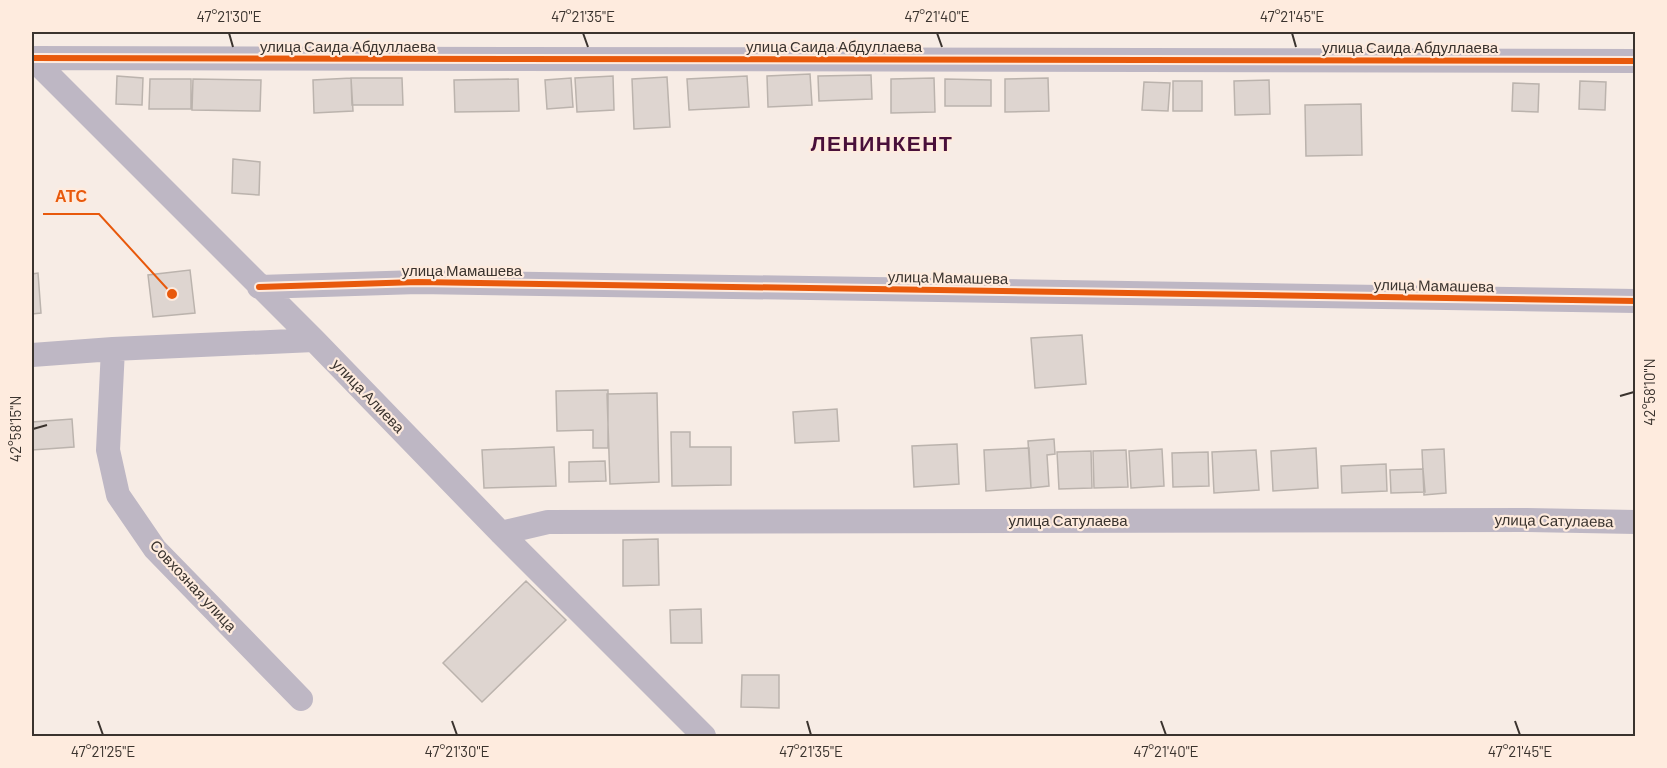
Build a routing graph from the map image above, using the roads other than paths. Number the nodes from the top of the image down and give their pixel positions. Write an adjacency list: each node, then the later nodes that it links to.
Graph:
1 (32, 58): 2 (street, улица Саида Абдуллаева); 3 (street, улица Алиева)
2 (1635, 60)
3 (259, 286): 4 (street, улица Мамашева); 5 (street, улица Алиева)
4 (1635, 301)
5 (314, 340): 6 (street); 9 (street, улица Алиева)
6 (113, 349): 7 (street); 10 (street, Совхозная улица)
7 (32, 355)
8 (1635, 522): 9 (street, улица Сатулаева)
9 (501, 533): 11 (street, улица Алиева)
10 (302, 699)
11 (704, 736)

